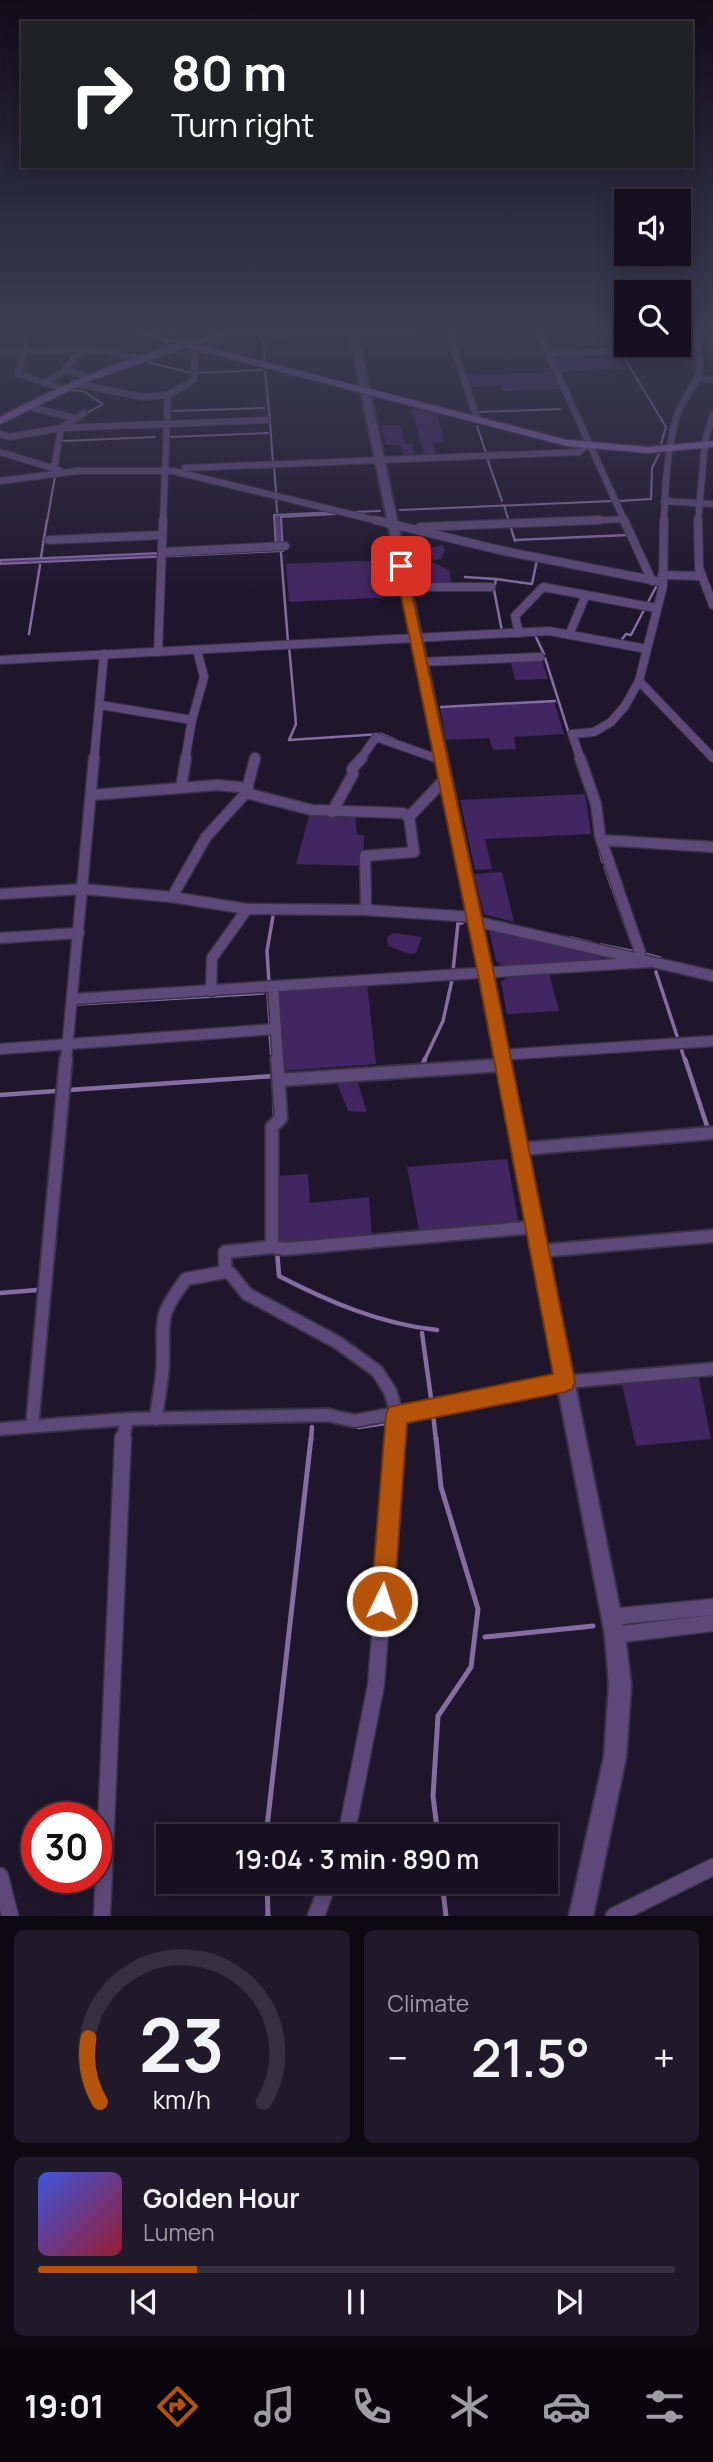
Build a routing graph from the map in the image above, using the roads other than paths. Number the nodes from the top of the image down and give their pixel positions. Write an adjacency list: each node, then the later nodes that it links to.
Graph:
1 (71, 420): 10 (street)
2 (166, 420): 9 (street)
3 (256, 420): 9 (street)
4 (371, 420): 16 (street)
5 (483, 420): 13 (main road)
6 (575, 420): 13 (street)
7 (676, 420): 14 (street)
8 (711, 420): 12 (street)
9 (166, 424): 10 (street); 18 (street)
10 (61, 428): 11 (street); 17 (street)
11 (0, 434)
12 (709, 445): 14 (main road); 23 (street)
13 (587, 449): 14 (main road); 16 (street); 24 (street)
14 (670, 449): 21 (street)
15 (0, 452): 17 (street)
16 (379, 460): 18 (street); 25 (street)
17 (54, 469): 19 (street)
18 (165, 470): 19 (street); 25 (street); 27 (street)
19 (66, 472): 20 (street)
20 (0, 481)
21 (664, 501): 23 (street); 33 (street)
22 (713, 504): 23 (street)
23 (698, 505): 31 (street)
24 (624, 519): 26 (street); 33 (street)
25 (392, 524): 26 (street); 34 (street)
26 (407, 528): 33 (street)
27 (162, 535): 28 (street); 30 (street)
28 (49, 540)
29 (281, 547): 30 (street)
30 (161, 554): 44 (street)
31 (702, 576): 32 (street); 33 (street); 37 (street)
32 (713, 577)
33 (659, 579): 38 (street)
34 (405, 587): 35 (street); 41 (street)
35 (491, 587)
36 (585, 597): 38 (street); 39 (street); 40 (street)
37 (713, 605)
38 (656, 608): 42 (street)
39 (519, 633): 40 (street); 41 (street)
40 (569, 635): 42 (street)
41 (415, 638): 43 (street); 48 (street)
42 (647, 649): 49 (street)
43 (197, 650): 44 (street); 51 (street)
44 (158, 652): 45 (street)
45 (104, 654): 47 (street); 50 (street)
46 (541, 657): 48 (street)
47 (0, 660)
48 (420, 662): 54 (street)
49 (639, 681): 53 (street); 61 (street)
50 (100, 705): 51 (street); 58 (street)
51 (192, 720): 56 (street)
52 (255, 757): 57 (street)
53 (713, 758)
54 (441, 760): 55 (street); 59 (street)
55 (445, 779): 60 (street); 68 (street)
56 (181, 788): 57 (street); 58 (street)
57 (247, 790): 59 (street); 65 (street)
58 (92, 795): 63 (street)
59 (331, 812): 60 (street)
60 (409, 817): 67 (street)
61 (601, 841): 62 (street); 71 (street)
62 (713, 846)
63 (83, 889): 64 (street); 65 (street); 69 (street)
64 (0, 894)
65 (172, 897): 66 (street)
66 (247, 909): 67 (street); 75 (street)
67 (366, 910): 68 (street)
68 (474, 919): 71 (street); 73 (street)
69 (79, 933): 70 (street); 76 (street)
70 (0, 938)
71 (644, 960): 72 (street); 73 (street)
72 (712, 973)
73 (486, 974): 74 (street); 81 (street)
74 (273, 987): 75 (street); 77 (street)
75 (211, 991): 76 (street)
76 (73, 999): 79 (street)
77 (276, 1029): 79 (street); 82 (street)
78 (713, 1041): 81 (street)
79 (69, 1044): 80 (street); 95 (street)
80 (0, 1049)
81 (502, 1060): 82 (street); 84 (street)
82 (279, 1080): 87 (street)
83 (713, 1133): 84 (street)
84 (520, 1149): 85 (street)
85 (535, 1227): 87 (street); 88 (street)
86 (713, 1237): 88 (street)
87 (272, 1247): 89 (street)
88 (540, 1251): 91 (street)
89 (225, 1272): 92 (street); 94 (street)
90 (713, 1368): 91 (street)
91 (565, 1382): 92 (street); 98 (street)
92 (397, 1414): 94 (street); 100 (street)
93 (127, 1419): 94 (street); 95 (street); 105 (street)
94 (156, 1419)
95 (32, 1426): 96 (street)
96 (0, 1429)
97 (713, 1607): 98 (street)
98 (613, 1626): 99 (street); 107 (street)
99 (711, 1627)
100 (348, 1824)
101 (713, 1867): 108 (street)
102 (0, 1876): 104 (street)
103 (324, 1894): 106 (street)
104 (10, 1916)
105 (102, 1916)
106 (316, 1916)
107 (581, 1916)
108 (614, 1916)

